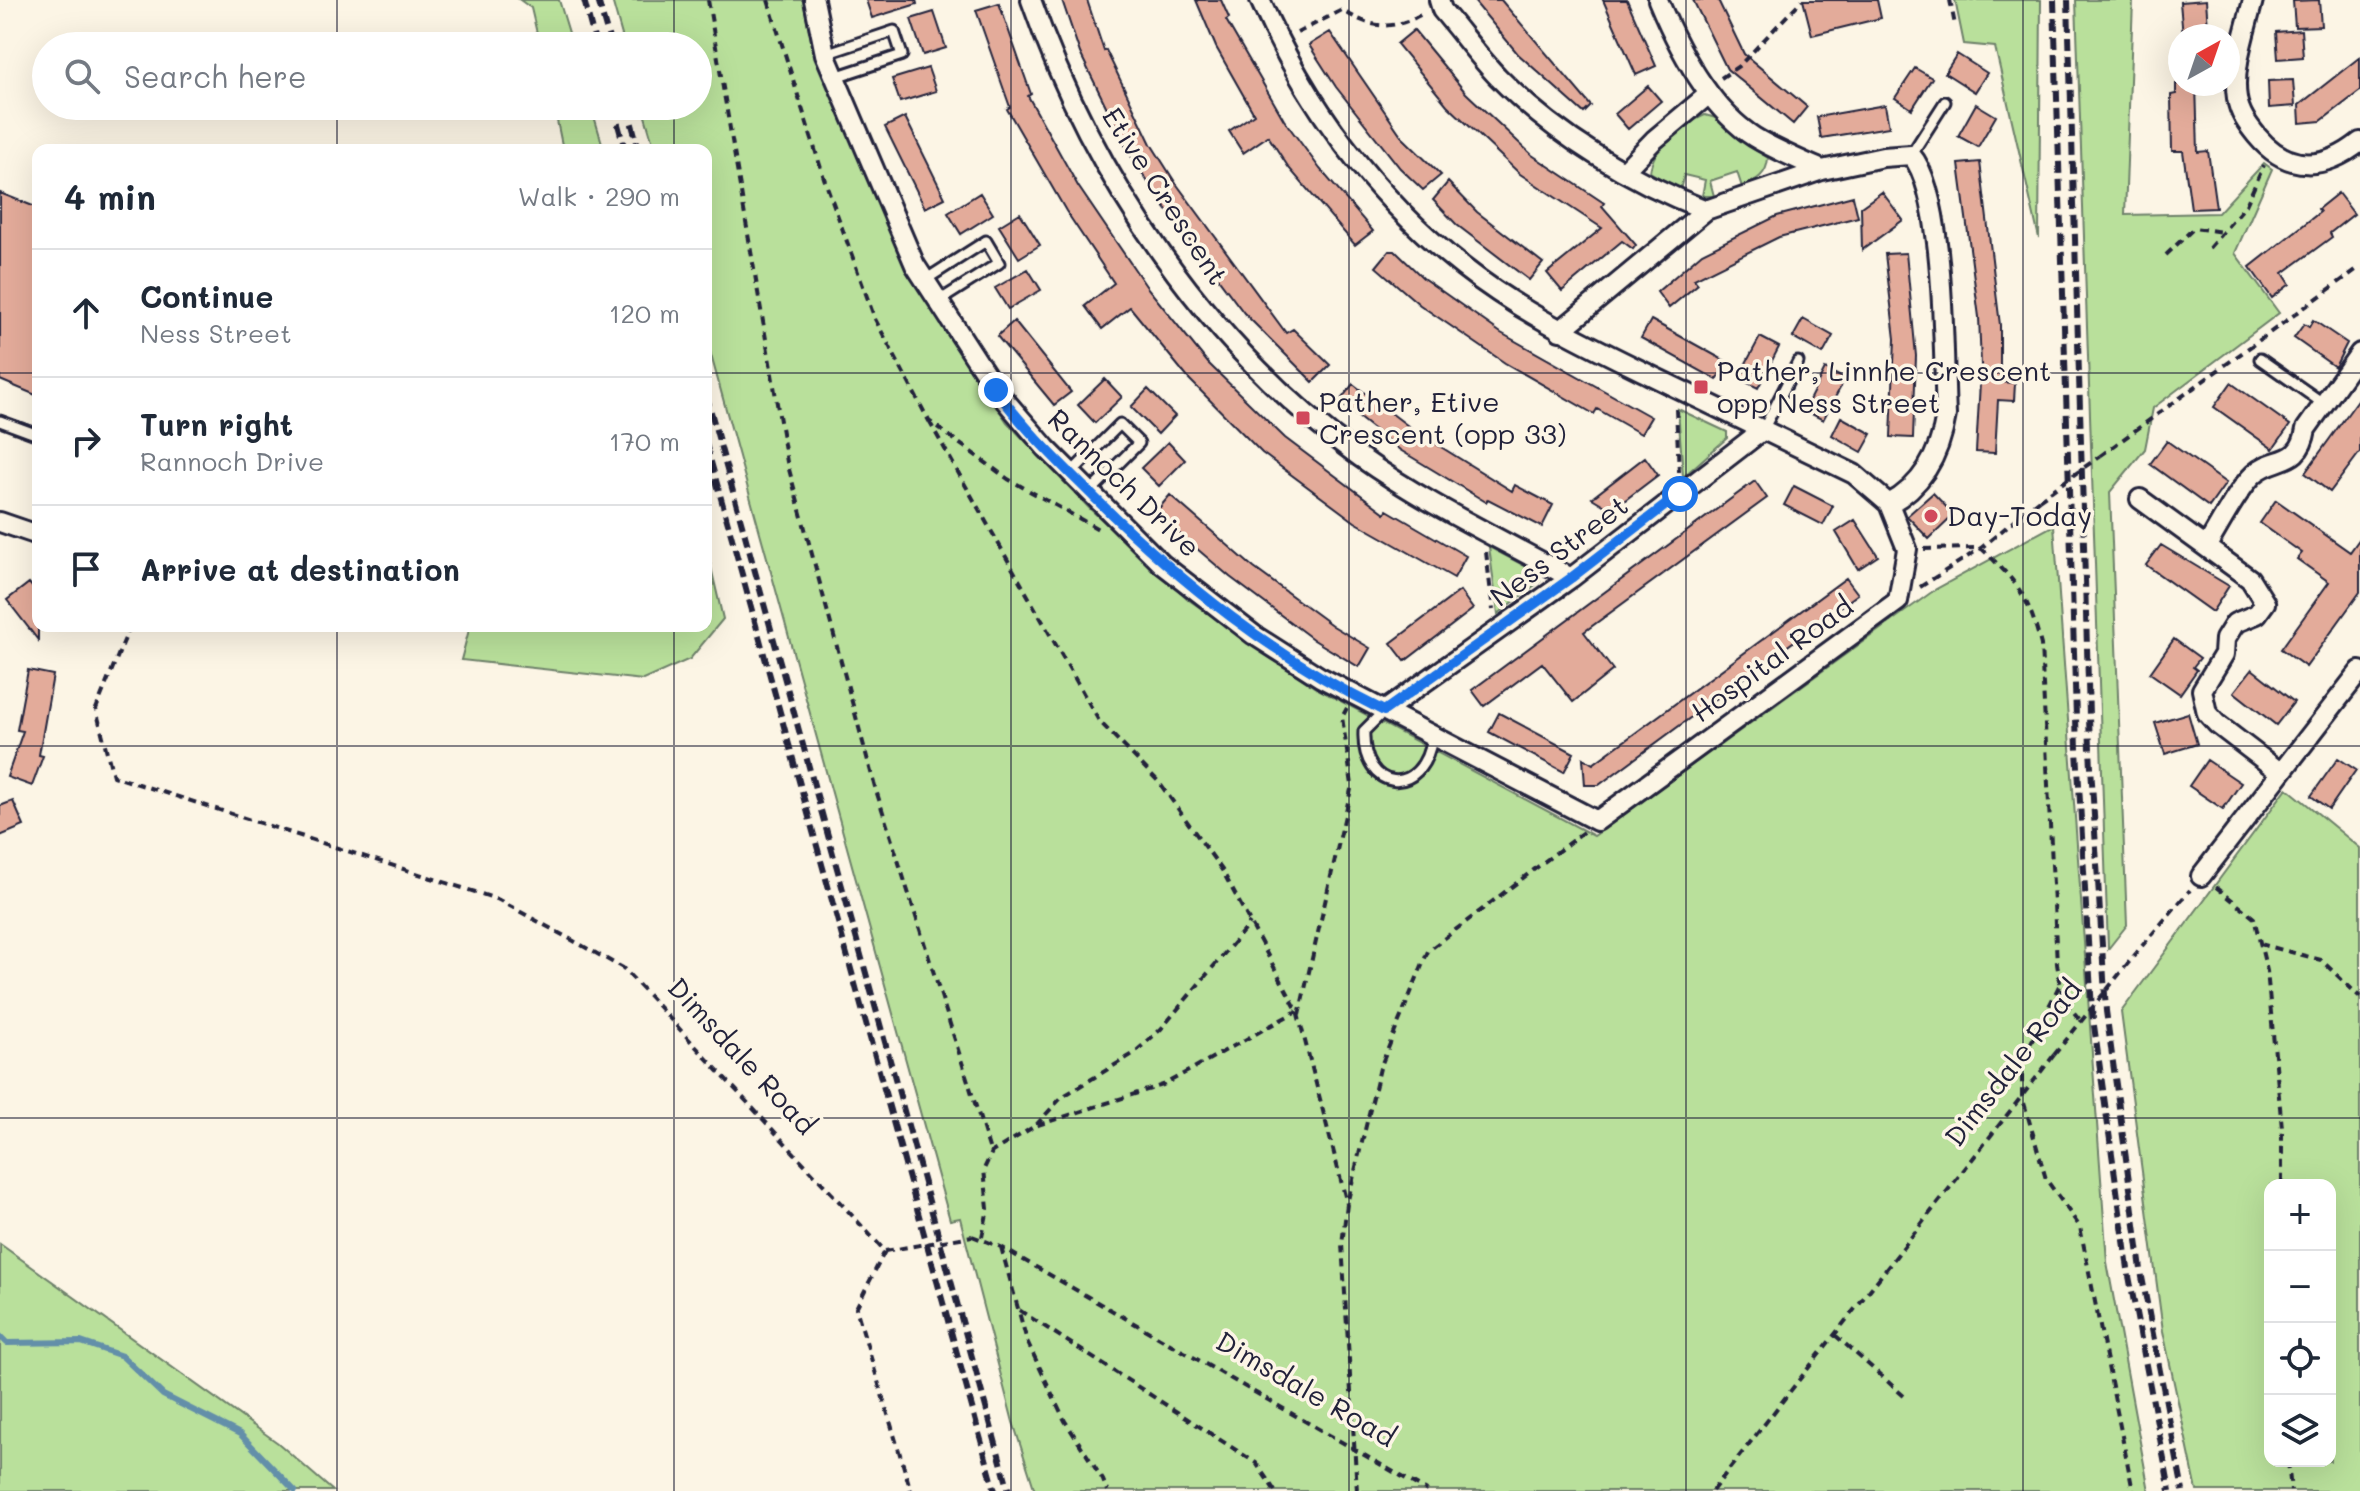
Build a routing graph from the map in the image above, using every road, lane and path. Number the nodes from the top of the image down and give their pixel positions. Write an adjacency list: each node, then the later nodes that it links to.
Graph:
1 (708, 0): 70 (path)
2 (768, 0): 36 (path)
3 (814, 0): 13 (street, Rannoch Drive)
4 (1031, 0): 45 (street, Etive Crescent)
5 (1260, 0): 12 (street)
6 (1658, 0): 15 (street)
7 (1802, 0): 15 (path)
8 (1950, 0): 11 (path)
9 (2253, 0): 18 (street)
10 (1439, 2): 12 (path); 21 (street)
11 (1955, 25)
12 (1278, 42): 29 (street)
13 (825, 54): 14 (street, Rannoch Drive); 14 (lane)
14 (835, 77): 27 (street, Rannoch Drive)
15 (1707, 91): 20 (street); 21 (street)
16 (1945, 102): 19 (lane)
17 (2360, 142): 18 (street)
18 (2271, 153): 23 (path)
19 (1911, 155): 20 (street); 43 (street)
20 (1822, 170): 22 (street)
21 (1624, 171): 22 (street)
22 (1706, 210): 29 (street)
23 (2223, 232): 24 (path); 25 (path)
24 (2209, 248)
25 (2166, 255)
26 (2360, 267): 49 (path, bridge)
27 (925, 280): 28 (street, Rannoch Drive); 28 (lane)
28 (939, 301): 39 (street, Rannoch Drive)
29 (1560, 331): 33 (street)
30 (2360, 353): 34 (street)
31 (2260, 359): 34 (lane)
32 (1798, 362): 37 (lane)
33 (1675, 387): 37 (street); 41 (path)
34 (2324, 404): 48 (street)
35 (0, 421): 38 (lane)
36 (929, 421): 47 (path); 62 (path)
37 (1763, 430): 41 (street, Ness Street); 43 (street)
38 (32, 433)
39 (1071, 473): 40 (street, Rannoch Drive); 40 (lane)
40 (1090, 492): 56 (street, Rannoch Drive)
41 (1680, 494): 51 (street, Ness Street)
42 (2140, 499): 48 (street)
43 (1889, 504): 50 (street)
44 (0, 522): 46 (street)
45 (1483, 529): 51 (street, Etive Crescent); 54 (path)
46 (32, 533)
47 (1106, 533)
48 (2206, 547): 59 (street)
49 (1981, 548): 50 (path); 52 (path); 64 (path)
50 (1907, 549): 52 (street, Hospital Road)
51 (1571, 578): 54 (street, Ness Street)
52 (1898, 601): 60 (street, Hospital Road)
53 (128, 632): 75 (path, Dimsdale Road)
54 (1496, 632): 57 (street, Ness Street)
55 (2358, 680): 59 (street)
56 (1354, 696): 57 (street, Rannoch Drive); 66 (path)
57 (1384, 711): 58 (street, Rannoch Drive); 58 (lane)
58 (1432, 737): 60 (street, Rannoch Drive)
59 (2281, 773): 61 (street)
60 (1597, 821): 72 (path)
61 (2201, 876): 63 (path); 67 (path, Dimsdale Road, bridge)
62 (1250, 923): 66 (path); 69 (path)
63 (2260, 944): 65 (path); 71 (path)
64 (2060, 984): 67 (path); 68 (path)
65 (2360, 997)
66 (1298, 1013): 69 (path); 72 (path)
67 (2081, 1021): 68 (path, Dimsdale Road, bridge)
68 (2022, 1096): 77 (path, Dimsdale Road); 87 (path)
69 (1035, 1126): 70 (path)
70 (991, 1154): 73 (path)
71 (2282, 1179)
72 (1347, 1204): 79 (path)
73 (982, 1237): 74 (path, Dimsdale Road); 75 (path, Dimsdale Road, bridge)
74 (1001, 1247): 76 (path); 79 (path, Dimsdale Road)
75 (885, 1251): 81 (path)
76 (1019, 1310): 82 (path); 83 (path)
77 (1835, 1335): 78 (path); 86 (path, Dimsdale Road)
78 (1904, 1396)
79 (1354, 1448): 84 (path); 85 (path, Dimsdale Road)
80 (2289, 1467): 88 (path)
81 (911, 1491)
82 (1107, 1491)
83 (1275, 1491)
84 (1357, 1491)
85 (1427, 1491)
86 (1712, 1491)
87 (2133, 1491)
88 (2291, 1491)

